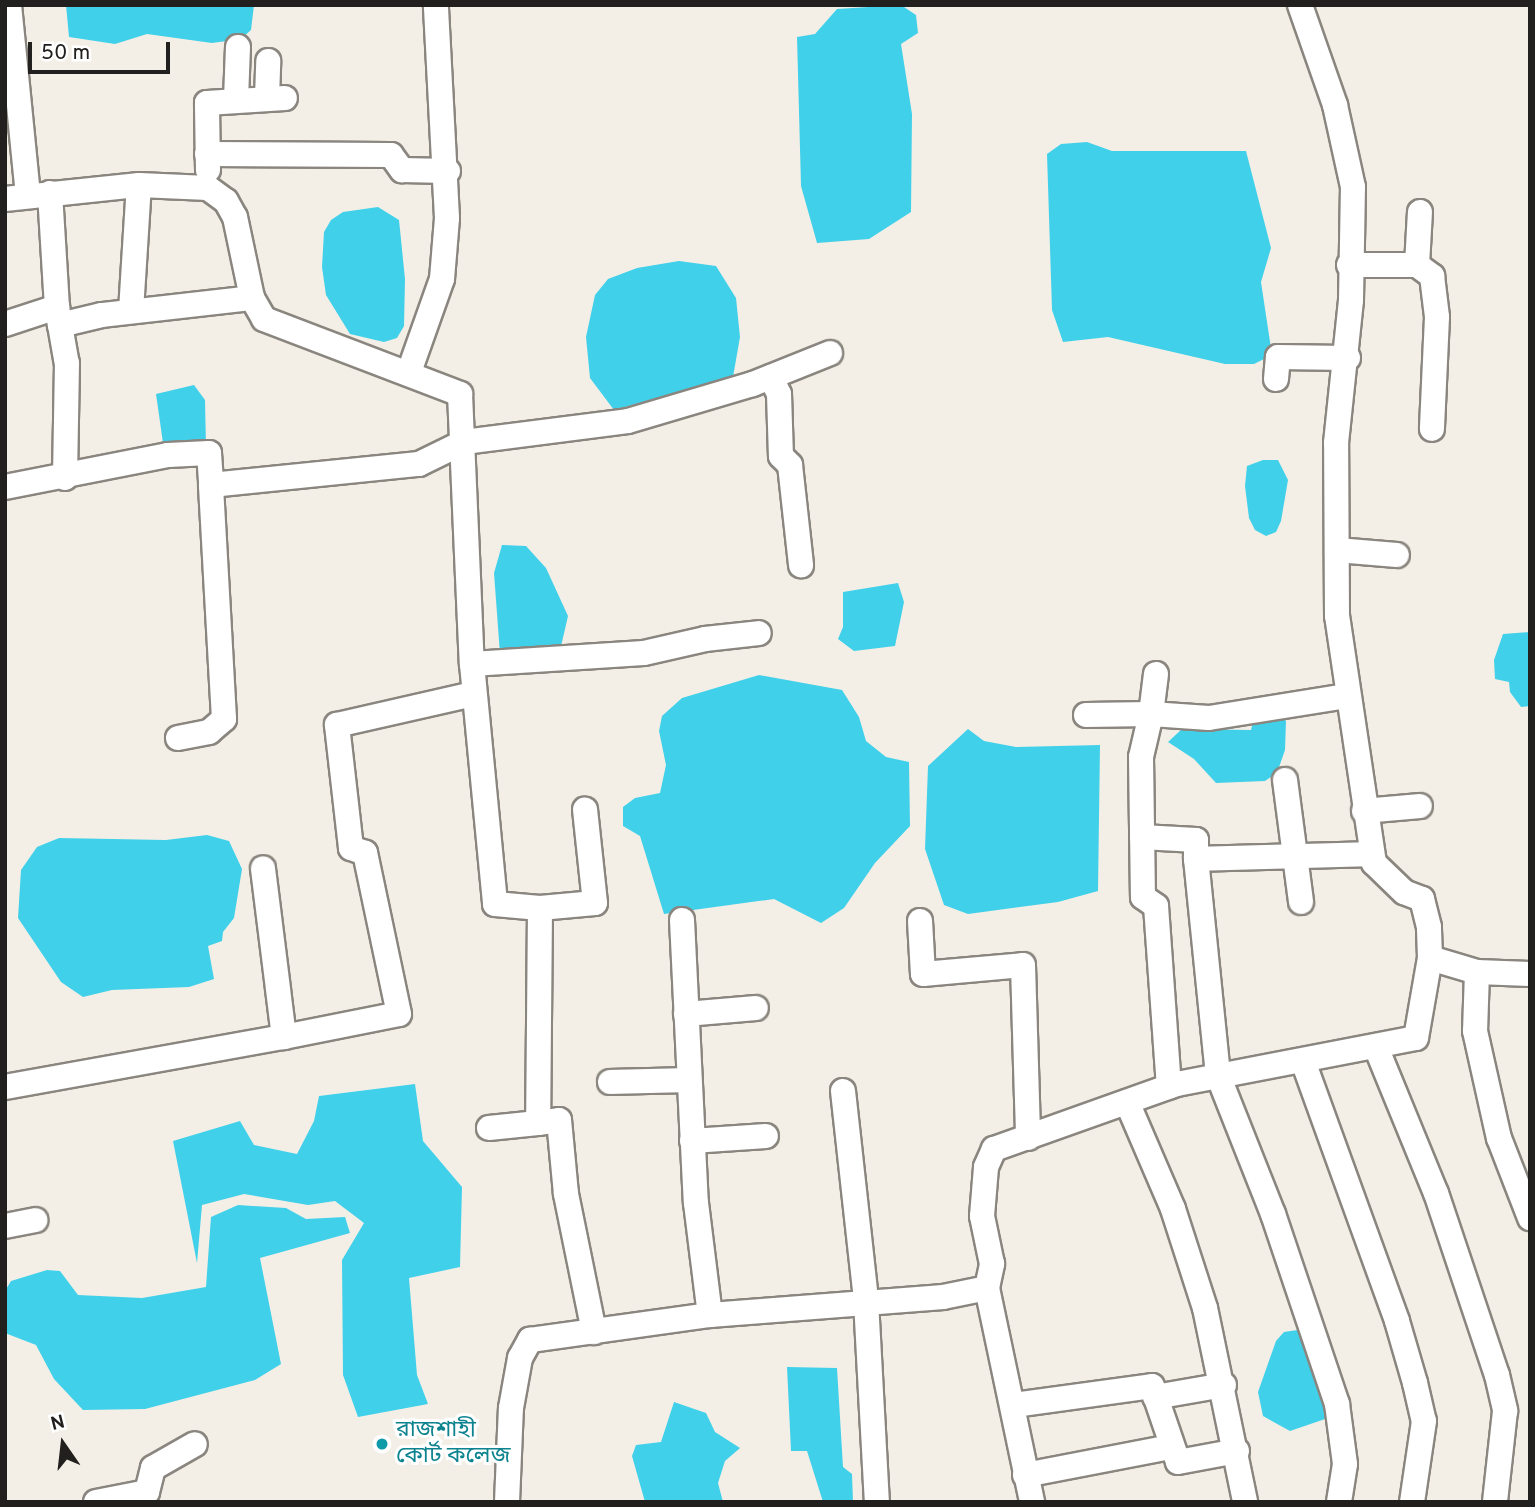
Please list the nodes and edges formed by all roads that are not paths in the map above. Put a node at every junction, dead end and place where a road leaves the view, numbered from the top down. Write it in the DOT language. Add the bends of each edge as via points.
graph roads {
  1 [pos="9,5"];
  2 [pos="436,5"];
  3 [pos="1300,5"];
  4 [pos="238,47"];
  5 [pos="268,61"];
  6 [pos="236,99"];
  7 [pos="207,154"];
  8 [pos="447,171"];
  9 [pos="139,185"];
  10 [pos="208,188"];
  11 [pos="28,196"];
  12 [pos="1420,212"];
  13 [pos="1349,265"];
  14 [pos="1417,265"];
  15 [pos="252,298"];
  16 [pos="131,312"];
  17 [pos="58,316"];
  18 [pos="5,324"];
  19 [pos="830,353"];
  20 [pos="1348,358"];
  21 [pos="409,372"];
  22 [pos="771,377"];
  23 [pos="1276,379"];
  24 [pos="1432,429"];
  25 [pos="464,442"];
  26 [pos="65,478"];
  27 [pos="211,485"];
  28 [pos="5,487"];
  29 [pos="1337,550"];
  30 [pos="1397,555"];
  31 [pos="801,565"];
  32 [pos="759,633"];
  33 [pos="472,664"];
  34 [pos="1156,674"];
  35 [pos="474,694"];
  36 [pos="1347,696"];
  37 [pos="1152,714"];
  38 [pos="1086,715"];
  39 [pos="177,738"];
  40 [pos="1285,780"];
  41 [pos="1420,806"];
  42 [pos="585,810"];
  43 [pos="1364,811"];
  44 [pos="1142,837"];
  45 [pos="1372,853"];
  46 [pos="1196,859"];
  47 [pos="1294,859"];
  48 [pos="264,868"];
  49 [pos="1301,902"];
  50 [pos="540,908"];
  51 [pos="682,920"];
  52 [pos="920,921"];
  53 [pos="1430,958"];
  54 [pos="1477,972"];
  55 [pos="1530,974"];
  56 [pos="756,1008"];
  57 [pos="686,1014"];
  58 [pos="284,1037"];
  59 [pos="1376,1047"];
  60 [pos="1303,1061"];
  61 [pos="1218,1075"];
  62 [pos="688,1080"];
  63 [pos="610,1082"];
  64 [pos="5,1087"];
  65 [pos="1169,1087"];
  66 [pos="843,1091"];
  67 [pos="1128,1102"];
  68 [pos="538,1123"];
  69 [pos="489,1128"];
  70 [pos="766,1136"];
  71 [pos="1028,1138"];
  72 [pos="692,1141"];
  73 [pos="1530,1218"];
  74 [pos="35,1220"];
  75 [pos="5,1226"];
  76 [pos="987,1288"];
  77 [pos="866,1301"];
  78 [pos="710,1315"];
  79 [pos="594,1332"];
  80 [pos="1224,1385"];
  81 [pos="1155,1397"];
  82 [pos="1014,1405"];
  83 [pos="195,1444"];
  84 [pos="1170,1447"];
  85 [pos="1237,1451"];
  86 [pos="1025,1475"];
  87 [pos="96,1502"];
  88 [pos="507,1502"];
  89 [pos="877,1502"];
  90 [pos="1032,1502"];
  91 [pos="1245,1502"];
  92 [pos="1339,1502"];
  93 [pos="1412,1502"];
  94 [pos="1495,1502"];
  1 -- 11 [label="street"];
  2 -- 8 [label="street"];
  3 -- 13 [label="street" via="1335,105 1353,187"];
  4 -- 6 [label="street"];
  5 -- 6 [label="street" via="276,98"];
  6 -- 7 [label="street" via="207,103"];
  7 -- 8 [label="street" via="391,155 402,170"];
  7 -- 10 [label="street"];
  8 -- 21 [label="street" via="442,279"];
  9 -- 10 [label="street"];
  9 -- 11 [label="street"];
  9 -- 16 [label="street"];
  10 -- 15 [label="street" via="226,201 235,217"];
  11 -- 17 [label="street"];
  12 -- 14 [label="street"];
  13 -- 14 [label="street"];
  13 -- 20 [label="street"];
  14 -- 24 [label="street" via="1432,276 1437,317"];
  15 -- 16 [label="street"];
  15 -- 21 [label="street" via="264,319"];
  16 -- 17 [label="street"];
  17 -- 18 [label="street"];
  17 -- 26 [label="street" via="67,363"];
  19 -- 22 [label="street"];
  20 -- 23 [label="street" via="1278,357"];
  20 -- 29 [label="street" via="1336,443"];
  21 -- 25 [label="street" via="460,394"];
  22 -- 25 [label="street" via="628,421"];
  22 -- 31 [label="street" via="779,394 782,456 790,465"];
  25 -- 27 [label="street" via="419,464"];
  25 -- 33 [label="street"];
  26 -- 27 [label="street" via="168,455 209,453"];
  26 -- 28 [label="street"];
  27 -- 39 [label="street" via="224,719 209,732"];
  29 -- 30 [label="street"];
  29 -- 36 [label="street" via="1337,616"];
  32 -- 33 [label="street" via="644,653"];
  33 -- 35 [label="street"];
  34 -- 37 [label="street"];
  35 -- 50 [label="street" via="495,904"];
  35 -- 58 [label="street" via="337,726 351,848 365,853 399,1014"];
  36 -- 37 [label="street" via="1209,718"];
  36 -- 43 [label="street"];
  37 -- 38 [label="street"];
  37 -- 44 [label="street" via="1141,757"];
  40 -- 47 [label="street"];
  41 -- 43 [label="street"];
  42 -- 50 [label="street" via="595,903"];
  43 -- 45 [label="street"];
  44 -- 46 [label="street" via="1196,840"];
  44 -- 65 [label="street" via="1143,897 1156,906"];
  45 -- 47 [label="street"];
  45 -- 53 [label="street" via="1374,863 1404,892 1422,899"];
  46 -- 47 [label="street"];
  46 -- 61 [label="street"];
  47 -- 49 [label="street"];
  48 -- 58 [label="street"];
  50 -- 68 [label="street"];
  51 -- 57 [label="street"];
  52 -- 71 [label="street" via="923,974 1023,965"];
  53 -- 54 [label="street"];
  53 -- 59 [label="street" via="1416,1038"];
  54 -- 55 [label="street"];
  54 -- 73 [label="street" via="1475,1031 1480,1055 1499,1138"];
  56 -- 57 [label="street"];
  57 -- 62 [label="street"];
  58 -- 64 [label="street"];
  59 -- 60 [label="street"];
  59 -- 94 [label="street" via="1436,1193 1497,1375 1505,1411"];
  60 -- 61 [label="street"];
  60 -- 93 [label="street" via="1397,1321 1418,1395 1424,1421"];
  61 -- 65 [label="street"];
  61 -- 92 [label="street" via="1273,1214 1337,1405 1345,1464"];
  62 -- 63 [label="street"];
  62 -- 72 [label="street"];
  65 -- 67 [label="street"];
  66 -- 77 [label="street"];
  67 -- 71 [label="street"];
  67 -- 80 [label="street" via="1173,1209"];
  68 -- 69 [label="street"];
  68 -- 79 [label="street" via="559,1120 566,1194"];
  70 -- 72 [label="street"];
  71 -- 76 [label="street" via="994,1149 986,1167 982,1216 992,1264"];
  72 -- 78 [label="street"];
  74 -- 75 [label="street"];
  76 -- 77 [label="street" via="943,1297"];
  76 -- 82 [label="street"];
  77 -- 78 [label="street"];
  77 -- 89 [label="street"];
  78 -- 79 [label="street"];
  79 -- 88 [label="street" via="530,1340 520,1358 511,1408"];
  80 -- 81 [label="street"];
  80 -- 85 [label="street"];
  81 -- 82 [label="street" via="1152,1386"];
  81 -- 84 [label="street"];
  82 -- 86 [label="street"];
  83 -- 87 [label="street" via="153,1468 147,1492"];
  84 -- 85 [label="street" via="1178,1462"];
  84 -- 86 [label="street"];
  85 -- 91 [label="street"];
  86 -- 90 [label="street"];
}
